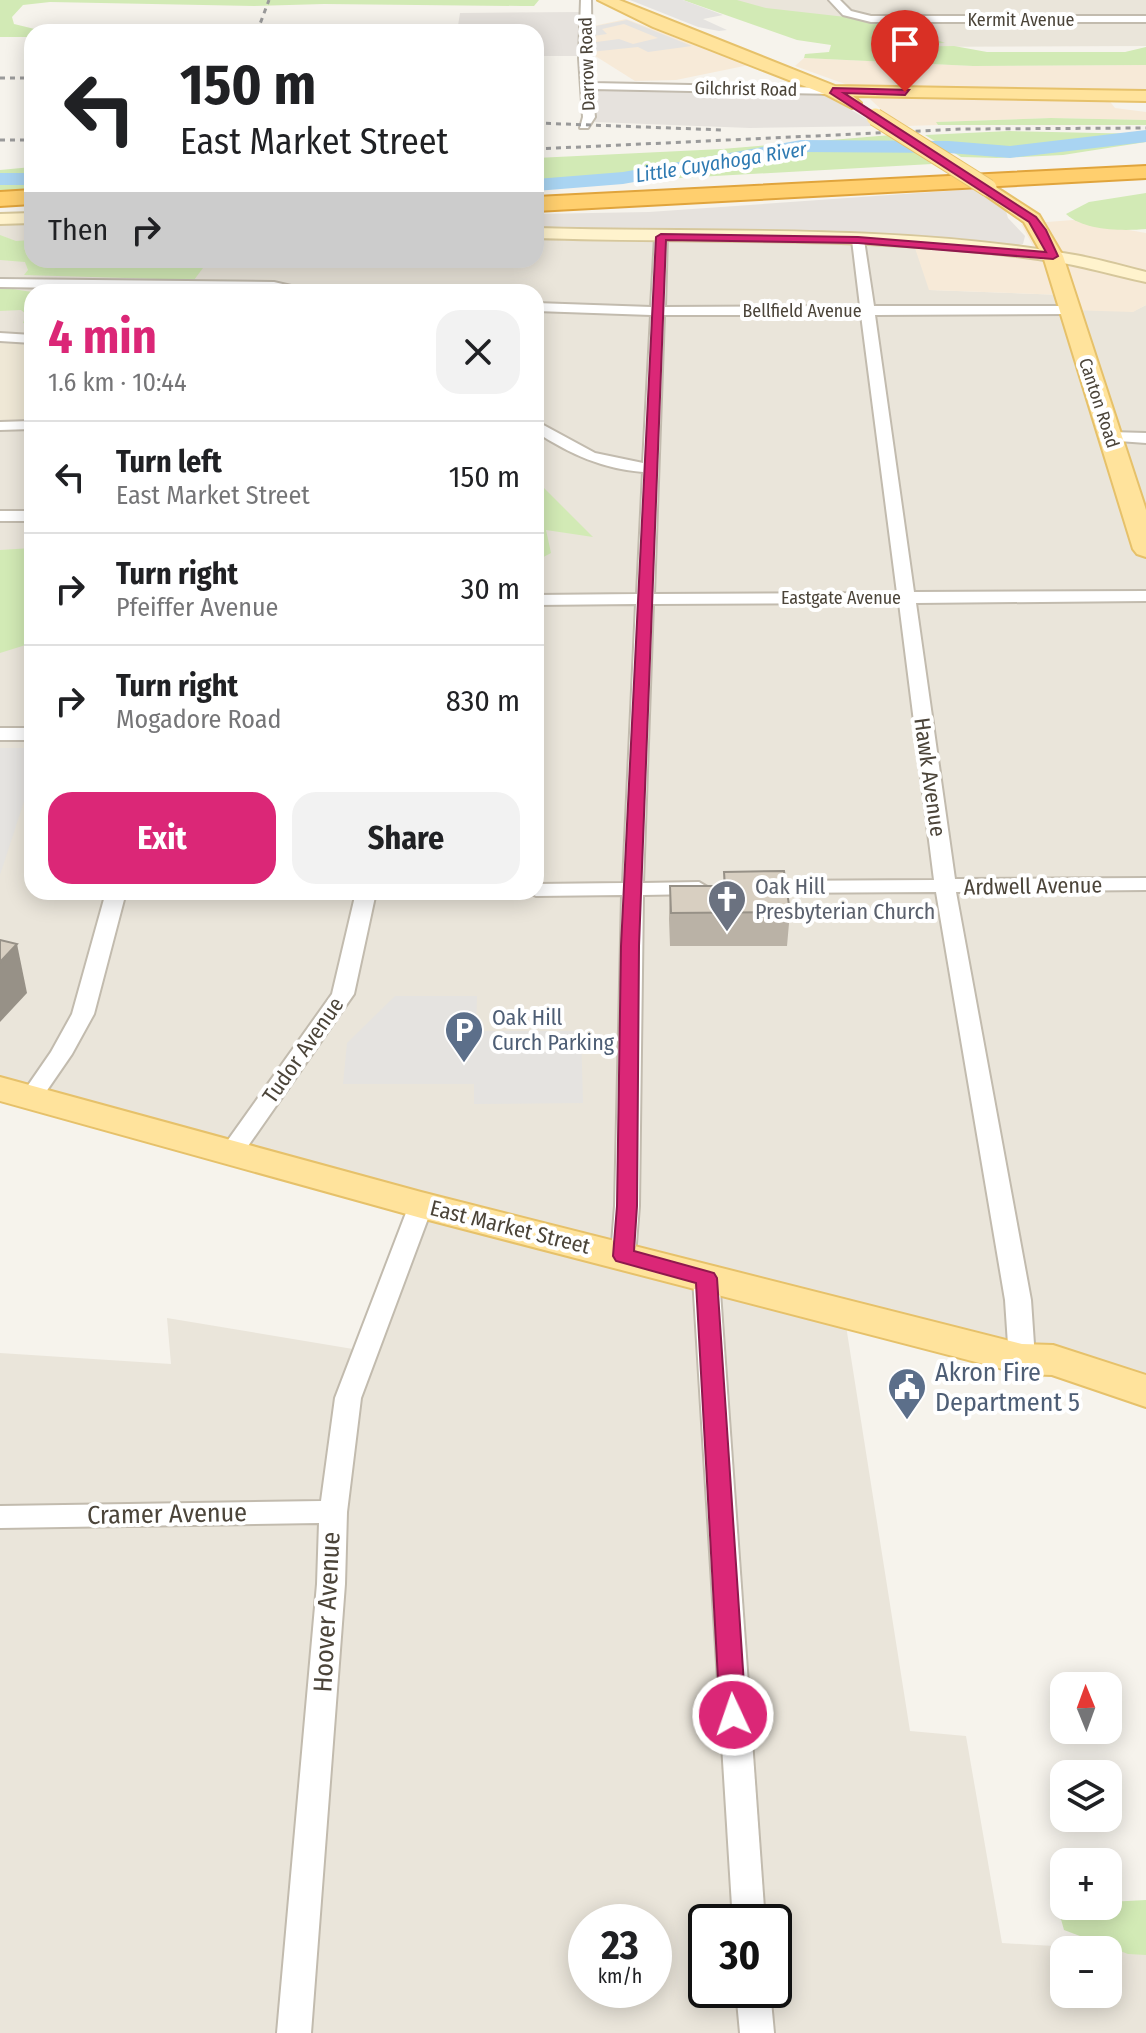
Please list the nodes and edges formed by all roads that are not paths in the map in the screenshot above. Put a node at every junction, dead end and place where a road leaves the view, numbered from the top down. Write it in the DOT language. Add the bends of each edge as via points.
graph roads {
  1 [pos="586,0"];
  2 [pos="606,0"];
  3 [pos="834,0"];
  4 [pos="1139,5"];
  5 [pos="1146,19"];
  6 [pos="587,86"];
  7 [pos="833,91"];
  8 [pos="1146,96"];
  9 [pos="584,126"];
  10 [pos="1146,154"];
  11 [pos="1146,163"];
  12 [pos="1146,172"];
  13 [pos="880,179"];
  14 [pos="544,194"];
  15 [pos="24,198"];
  16 [pos="0,199"];
  17 [pos="544,204"];
  18 [pos="24,208"];
  19 [pos="0,209"];
  20 [pos="24,218"];
  21 [pos="0,219"];
  22 [pos="544,233"];
  23 [pos="661,237"];
  24 [pos="858,240"];
  25 [pos="1053,256"];
  26 [pos="1146,277"];
  27 [pos="0,283"];
  28 [pos="91,284"];
  29 [pos="544,307"];
  30 [pos="1069,310"];
  31 [pos="659,311"];
  32 [pos="867,311"];
  33 [pos="0,337"];
  34 [pos="24,338"];
  35 [pos="24,425"];
  36 [pos="0,426"];
  37 [pos="544,430"];
  38 [pos="1110,437"];
  39 [pos="1146,438"];
  40 [pos="651,468"];
  41 [pos="0,516"];
  42 [pos="24,516"];
  43 [pos="1146,549"];
  44 [pos="1146,596"];
  45 [pos="908,597"];
  46 [pos="644,599"];
  47 [pos="544,600"];
  48 [pos="0,734"];
  49 [pos="24,734"];
  50 [pos="1146,884"];
  51 [pos="948,886"];
  52 [pos="633,889"];
  53 [pos="544,890"];
  54 [pos="114,900"];
  55 [pos="364,900"];
  56 [pos="16,1093"];
  57 [pos="231,1153"];
  58 [pos="421,1205"];
  59 [pos="623,1256"];
  60 [pos="706,1278"];
  61 [pos="1022,1359"];
  62 [pos="1146,1391"];
  63 [pos="1146,1413"];
  64 [pos="333,1512"];
  65 [pos="0,1517"];
  66 [pos="748,1904"];
  67 [pos="755,2008"];
  68 [pos="294,2033"];
  69 [pos="757,2033"];
  1 -- 6 [label="street, Darrow Road"];
  2 -- 7 [label="main road"];
  3 -- 5 [label="street, Kermit Avenue" via="852,15 895,20"];
  4 -- 5 [label="street"];
  6 -- 7 [label="street, Gilchrist Road"];
  6 -- 9 [label="street, Darrow Road" via="589,117"];
  7 -- 8 [label="main road, Gilchrist Road"];
  7 -- 25 [label="main road, Canton Road, bridge" via="1032,219"];
  10 -- 13 [label="highway"];
  11 -- 13 [label="highway"];
  12 -- 17 [label="highway"];
  13 -- 14 [label="highway"];
  15 -- 16 [label="highway"];
  18 -- 19 [label="highway"];
  20 -- 21 [label="street"];
  22 -- 23 [label="street"];
  23 -- 24 [label="street"];
  23 -- 31 [label="street"];
  24 -- 25 [label="street"];
  24 -- 32 [label="street, Hawk Avenue"];
  25 -- 26 [label="street"];
  25 -- 30 [label="main road, Canton Road"];
  27 -- 28 [label="street"];
  29 -- 31 [label="street, Bellfield Avenue"];
  30 -- 32 [label="street, Bellfield Avenue"];
  30 -- 38 [label="main road, Canton Road"];
  31 -- 32 [label="street, Bellfield Avenue"];
  31 -- 40 [label="street"];
  32 -- 45 [label="street, Hawk Avenue"];
  33 -- 34 [label="street"];
  35 -- 36 [label="street"];
  37 -- 40 [label="street" via="592,459"];
  38 -- 39 [label="street"];
  38 -- 43 [label="main road, Canton Road"];
  40 -- 46 [label="street"];
  41 -- 42 [label="street"];
  44 -- 45 [label="street, Eastgate Avenue"];
  45 -- 46 [label="street, Eastgate Avenue"];
  45 -- 51 [label="street, Hawk Avenue"];
  46 -- 47 [label="street, Eastgate Avenue"];
  46 -- 52 [label="street"];
  48 -- 49 [label="street"];
  50 -- 51 [label="street, Ardwell Avenue"];
  51 -- 52 [label="street, Ardwell Avenue"];
  51 -- 61 [label="street, Hawk Avenue" via="1018,1300"];
  52 -- 53 [label="street, Ardwell Avenue"];
  52 -- 59 [label="street"];
  54 -- 56 [label="street" via="83,1014 61,1054"];
  55 -- 57 [label="street, Tudor Avenue" via="343,994"];
  56 -- 57 [label="main road, East Market Street"];
  57 -- 58 [label="main road, East Market Street"];
  58 -- 59 [label="main road, East Market Street"];
  58 -- 64 [label="street, Hoover Avenue" via="348,1398"];
  59 -- 60 [label="main road, East Market Street"];
  60 -- 61 [label="main road, East Market Street"];
  60 -- 66 [label="street"];
  61 -- 62 [label="main road, East Market Street" via="1053,1360"];
  61 -- 63 [label="main road, East Market Street" via="1047,1375"];
  64 -- 65 [label="street, Cramer Avenue"];
  64 -- 68 [label="street, Hoover Avenue"];
  67 -- 69 [label="street"];
}
